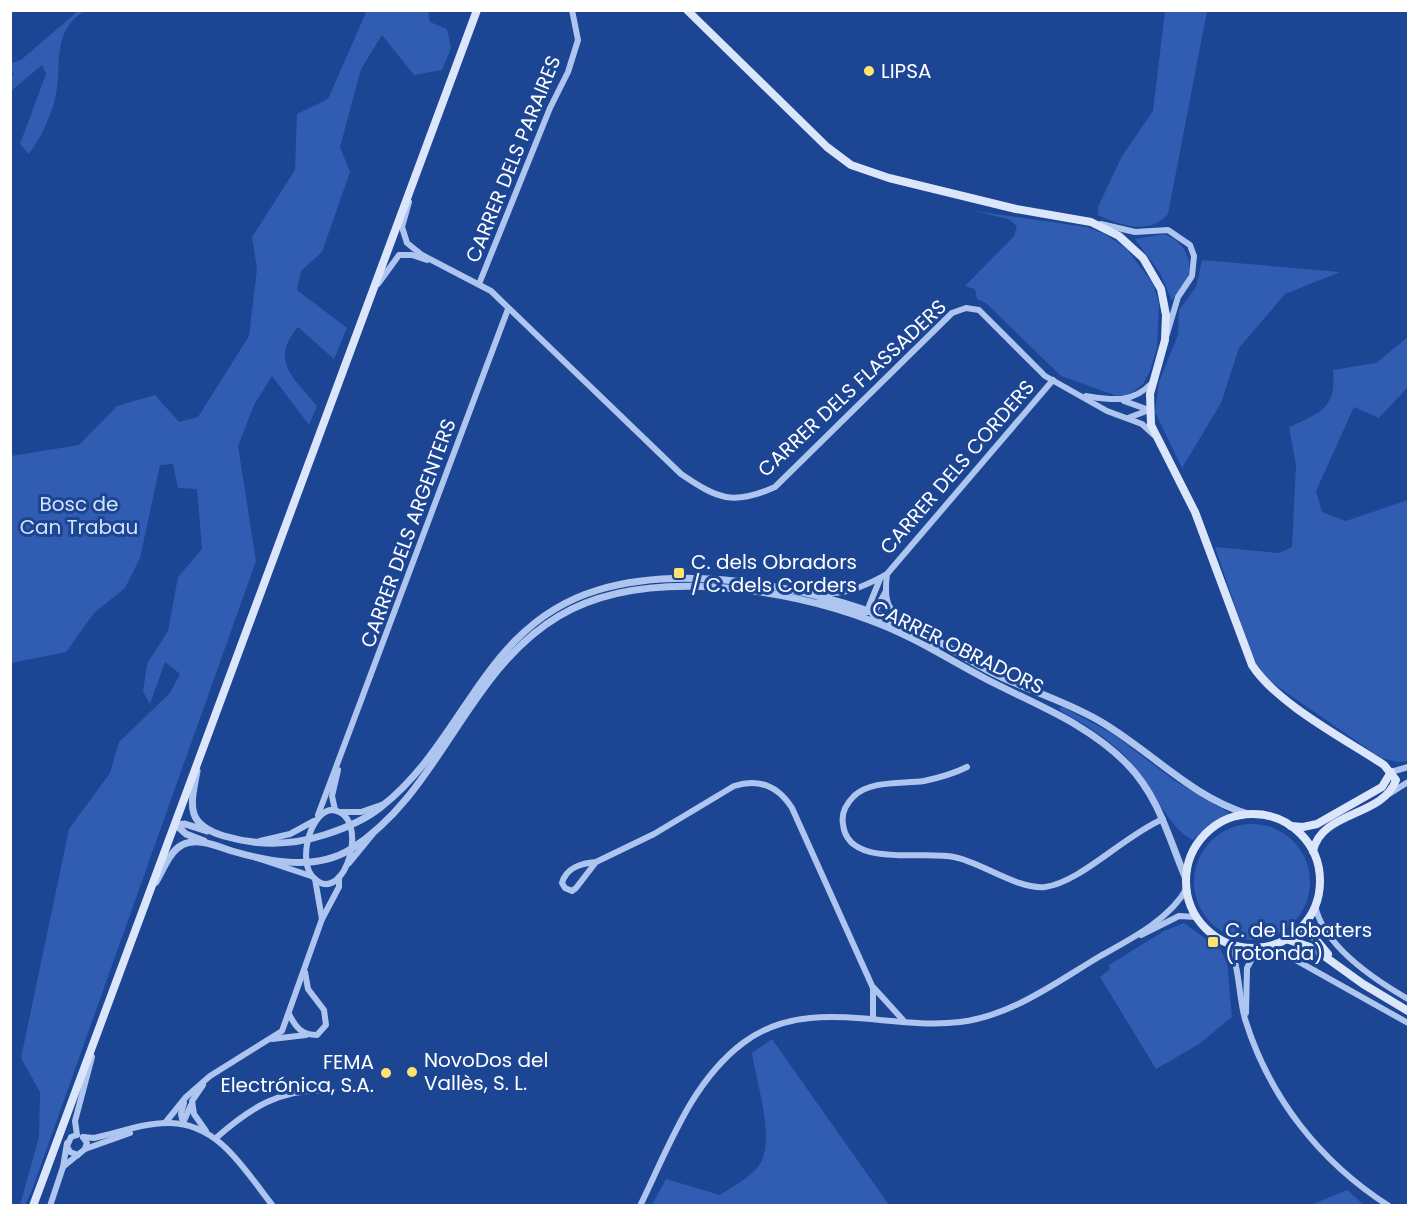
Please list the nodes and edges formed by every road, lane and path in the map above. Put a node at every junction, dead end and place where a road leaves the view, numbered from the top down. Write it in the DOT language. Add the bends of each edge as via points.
graph roads {
  1 [pos="477,10"];
  2 [pos="572,10"];
  3 [pos="687,10"];
  4 [pos="414,181"];
  5 [pos="1091,222"];
  6 [pos="448,267"];
  7 [pos="479,284"];
  8 [pos="371,298"];
  9 [pos="508,309"];
  10 [pos="1165,340"];
  11 [pos="1053,380"];
  12 [pos="1152,383"];
  13 [pos="1083,395"];
  14 [pos="1123,401"];
  15 [pos="1149,410"];
  16 [pos="1128,418"];
  17 [pos="1156,437"];
  18 [pos="887,574"];
  19 [pos="880,578"];
  20 [pos="655,586"];
  21 [pos="764,587"];
  22 [pos="886,591"];
  23 [pos="802,592"];
  24 [pos="583,596"];
  25 [pos="573,600"];
  26 [pos="814,603"];
  27 [pos="871,612"];
  28 [pos="547,624"];
  29 [pos="525,631"];
  30 [pos="924,634"];
  31 [pos="515,650"];
  32 [pos="936,650"];
  33 [pos="502,664"];
  34 [pos="488,671"];
  35 [pos="988,675"];
  36 [pos="480,693"];
  37 [pos="440,746"];
  38 [pos="199,763"];
  39 [pos="967,767"];
  40 [pos="1408,767"];
  41 [pos="338,769"];
  42 [pos="1391,772"];
  43 [pos="1408,782"];
  44 [pos="1389,794"];
  45 [pos="384,804"];
  46 [pos="338,811"];
  47 [pos="1248,814"];
  48 [pos="316,818"];
  49 [pos="1162,819"];
  50 [pos="176,825"];
  51 [pos="349,825"];
  52 [pos="1290,826"];
  53 [pos="376,830"];
  54 [pos="215,833"];
  55 [pos="309,839"];
  56 [pos="254,843"];
  57 [pos="211,844"];
  58 [pos="351,849"];
  59 [pos="1313,851"];
  60 [pos="254,857"];
  61 [pos="307,862"];
  62 [pos="596,862"];
  63 [pos="348,864"];
  64 [pos="339,877"];
  65 [pos="313,878"];
  66 [pos="1186,884"];
  67 [pos="152,889"];
  68 [pos="1315,905"];
  69 [pos="1196,917"];
  70 [pos="322,920"];
  71 [pos="1308,920"];
  72 [pos="1132,938"];
  73 [pos="1286,939"];
  74 [pos="1228,943"];
  75 [pos="1271,946"];
  76 [pos="1257,949"];
  77 [pos="1336,963"];
  78 [pos="305,964"];
  79 [pos="873,988"];
  80 [pos="1408,999"];
  81 [pos="1408,1011"];
  82 [pos="290,1014"];
  83 [pos="873,1019"];
  84 [pos="904,1021"];
  85 [pos="1246,1022"];
  86 [pos="1408,1023"];
  87 [pos="306,1035"];
  88 [pos="272,1040"];
  89 [pos="96,1044"];
  90 [pos="328,1090"];
  91 [pos="189,1099"];
  92 [pos="165,1123"];
  93 [pos="183,1123"];
  94 [pos="146,1127"];
  95 [pos="207,1131"];
  96 [pos="80,1136"];
  97 [pos="216,1138"];
  98 [pos="67,1143"];
  99 [pos="86,1149"];
  100 [pos="78,1155"];
  101 [pos="63,1167"];
  102 [pos="33,1206"];
  103 [pos="50,1206"];
  104 [pos="273,1206"];
  105 [pos="640,1206"];
  106 [pos="1389,1206"];
  1 -- 4 [label="main road"];
  2 -- 7 [label="street, CARRER DELS PARAIRES" via="578,40 568,72"];
  3 -- 5 [label="main road" via="826,147 851,165 977,200"];
  4 -- 6 [label="street, CARRER DELS FLASSADERS" via="402,227 404,237 422,255"];
  4 -- 8 [label="main road"];
  5 -- 10 [label="main road" via="1125,240 1150,267 1165,303"];
  5 -- 10 [label="street" via="1135,232 1168,230 1190,245 1194,256 1192,276 1174,308"];
  6 -- 7 [label="street, CARRER DELS FLASSADERS"];
  6 -- 8 [label="street, CARRER DELS FLASSADERS" via="412,255 399,255"];
  7 -- 9 [label="street, CARRER DELS FLASSADERS"];
  8 -- 38 [label="main road"];
  9 -- 11 [label="street, CARRER DELS FLASSADERS" via="681,474 708,492 730,499 751,497 775,487 952,313 966,308 979,310"];
  9 -- 41 [label="street, CARRER DELS ARGENTERS"];
  10 -- 12 [label="main road"];
  11 -- 13 [label="street, CARRER DELS FLASSADERS"];
  11 -- 18 [label="street, CARRER DELS CORDERS"];
  12 -- 14 [label="street"];
  12 -- 15 [label="main road"];
  13 -- 14 [label="street, CARRER DELS FLASSADERS"];
  13 -- 16 [label="street, CARRER DELS FLASSADERS" via="1107,411"];
  14 -- 15 [label="street, CARRER DELS FLASSADERS"];
  15 -- 16 [label="street"];
  15 -- 17 [label="main road"];
  16 -- 17 [label="street, CARRER DELS FLASSADERS"];
  17 -- 42 [label="main road" via="1195,512 1246,653 1258,674 1282,697"];
  18 -- 19 [label="street, CARRER DELS CORDERS"];
  18 -- 22 [label="street, CARRER DELS CORDERS"];
  19 -- 23 [label="street, CARRER DELS CORDERS" via="855,591 834,595"];
  19 -- 27 [label="street, CARRER DELS CORDERS" via="871,594"];
  20 -- 21 [label="street"];
  20 -- 24 [label="street"];
  20 -- 26 [label="street, CARRER OBRADORS" via="729,590"];
  20 -- 28 [label="street, CARRER OBRADORS" via="591,599"];
  21 -- 23 [label="street"];
  21 -- 24 [label="street" via="664,578 627,583"];
  22 -- 27 [label="street"];
  22 -- 30 [label="street, CARRER DELS CORDERS" via="887,603 896,617"];
  23 -- 27 [label="street"];
  24 -- 25 [label="street"];
  25 -- 28 [label="street"];
  25 -- 29 [label="street"];
  26 -- 27 [label="street" via="823,601 861,613"];
  26 -- 32 [label="street, CARRER OBRADORS" via="870,620"];
  27 -- 30 [label="street"];
  27 -- 32 [label="street" via="874,618 928,642"];
  28 -- 29 [label="street"];
  28 -- 31 [label="street, CARRER OBRADORS"];
  29 -- 31 [label="street"];
  29 -- 34 [label="street"];
  30 -- 35 [label="street"];
  31 -- 33 [label="street, CARRER OBRADORS"];
  32 -- 35 [label="street, CARRER OBRADORS"];
  33 -- 34 [label="street" via="499,662"];
  33 -- 36 [label="street, CARRER OBRADORS"];
  34 -- 36 [label="street"];
  34 -- 37 [label="street"];
  35 -- 47 [label="street" via="1089,715 1186,783"];
  35 -- 49 [label="street, CARRER OBRADORS" via="1106,743 1152,796"];
  36 -- 37 [label="street, CARRER OBRADORS"];
  37 -- 45 [label="street"];
  37 -- 53 [label="street" via="406,798"];
  38 -- 50 [label="main road"];
  38 -- 54 [label="street" via="192,812 196,820"];
  39 -- 49 [label="street" via="933,779 873,786 856,794 844,808 842,820 847,839 864,852 955,857 1044,887 1066,880"];
  40 -- 42 [label="street"];
  41 -- 46 [label="street, CARRER DELS ARGENTERS" via="332,796"];
  41 -- 48 [label="street, CARRER DELS ARGENTERS"];
  42 -- 44 [label="main road" via="1396,780"];
  42 -- 52 [label="main road" via="1382,787 1317,824"];
  43 -- 44 [label="street"];
  44 -- 59 [label="main road" via="1324,830 1315,840"];
  45 -- 46 [label="street" via="361,812"];
  45 -- 51 [label="street"];
  46 -- 48 [label="street"];
  46 -- 51 [label="street"];
  47 -- 52 [label="main road" via="1272,817"];
  47 -- 66 [label="main road" via="1208,831 1190,858"];
  48 -- 55 [label="street, CARRER DELS ARGENTERS"];
  48 -- 56 [label="street" via="290,834"];
  49 -- 66 [label="street, CARRER OBRADORS"];
  50 -- 54 [label="street"];
  50 -- 57 [label="street" via="186,834"];
  50 -- 67 [label="main road"];
  51 -- 55 [label="street"];
  51 -- 58 [label="street"];
  52 -- 59 [label="main road"];
  53 -- 58 [label="street"];
  53 -- 63 [label="street"];
  54 -- 56 [label="street"];
  55 -- 56 [label="street"];
  55 -- 61 [label="street, CARRER DELS ARGENTERS"];
  57 -- 60 [label="street"];
  57 -- 67 [label="street" via="181,845"];
  58 -- 61 [label="street" via="330,859"];
  58 -- 63 [label="street"];
  59 -- 68 [label="main road" via="1320,874"];
  60 -- 61 [label="street"];
  60 -- 65 [label="street"];
  61 -- 65 [label="street"];
  62 -- 62 [label="street" via="569,870 562,882 565,888 576,888"];
  62 -- 79 [label="street" via="654,834 734,786 770,786 792,808"];
  63 -- 64 [label="street"];
  64 -- 65 [label="street" via="330,882"];
  64 -- 70 [label="street" via="339,887"];
  65 -- 70 [label="street"];
  66 -- 69 [label="main road"];
  66 -- 72 [label="street" via="1176,904"];
  67 -- 89 [label="main road"];
  68 -- 71 [label="main road"];
  68 -- 80 [label="street" via="1326,928 1348,956 1369,975"];
  69 -- 72 [label="street" via="1179,916"];
  69 -- 74 [label="main road"];
  70 -- 78 [label="street"];
  71 -- 73 [label="main road"];
  71 -- 77 [label="main road" via="1313,936"];
  72 -- 84 [label="street" via="1004,1011 962,1022"];
  73 -- 75 [label="main road"];
  73 -- 77 [label="main road" via="1305,944"];
  74 -- 76 [label="main road"];
  74 -- 85 [label="street" via="1236,963 1238,995"];
  75 -- 76 [label="main road"];
  75 -- 86 [label="street"];
  76 -- 85 [label="street" via="1247,968"];
  77 -- 81 [label="main road"];
  78 -- 82 [label="street"];
  78 -- 87 [label="street" via="308,989 324,1010 326,1025 317,1035"];
  79 -- 83 [label="street"];
  79 -- 84 [label="street"];
  82 -- 87 [label="street"];
  82 -- 88 [label="street" via="282,1031"];
  83 -- 84 [label="street"];
  83 -- 105 [label="street" via="813,1017 787,1022 743,1044 699,1089"];
  85 -- 106 [label="street" via="1265,1072 1298,1123 1330,1160"];
  87 -- 88 [label="street"];
  88 -- 91 [label="street" via="210,1076"];
  89 -- 96 [label="street" via="75,1121"];
  89 -- 102 [label="main road"];
  90 -- 97 [label="street" via="308,1089 276,1097 245,1113"];
  91 -- 92 [label="street"];
  91 -- 93 [label="street" via="181,1114"];
  91 -- 95 [label="street"];
  92 -- 93 [label="street"];
  92 -- 94 [label="street"];
  93 -- 95 [label="street"];
  94 -- 96 [label="street" via="94,1138"];
  94 -- 99 [label="street"];
  95 -- 97 [label="street"];
  96 -- 98 [label="street" via="71,1137"];
  96 -- 99 [label="street" via="87,1143"];
  97 -- 104 [label="street"];
  98 -- 100 [label="street" via="70,1152"];
  98 -- 101 [label="street"];
  99 -- 100 [label="street"];
  100 -- 101 [label="street"];
  101 -- 103 [label="street"];
}
